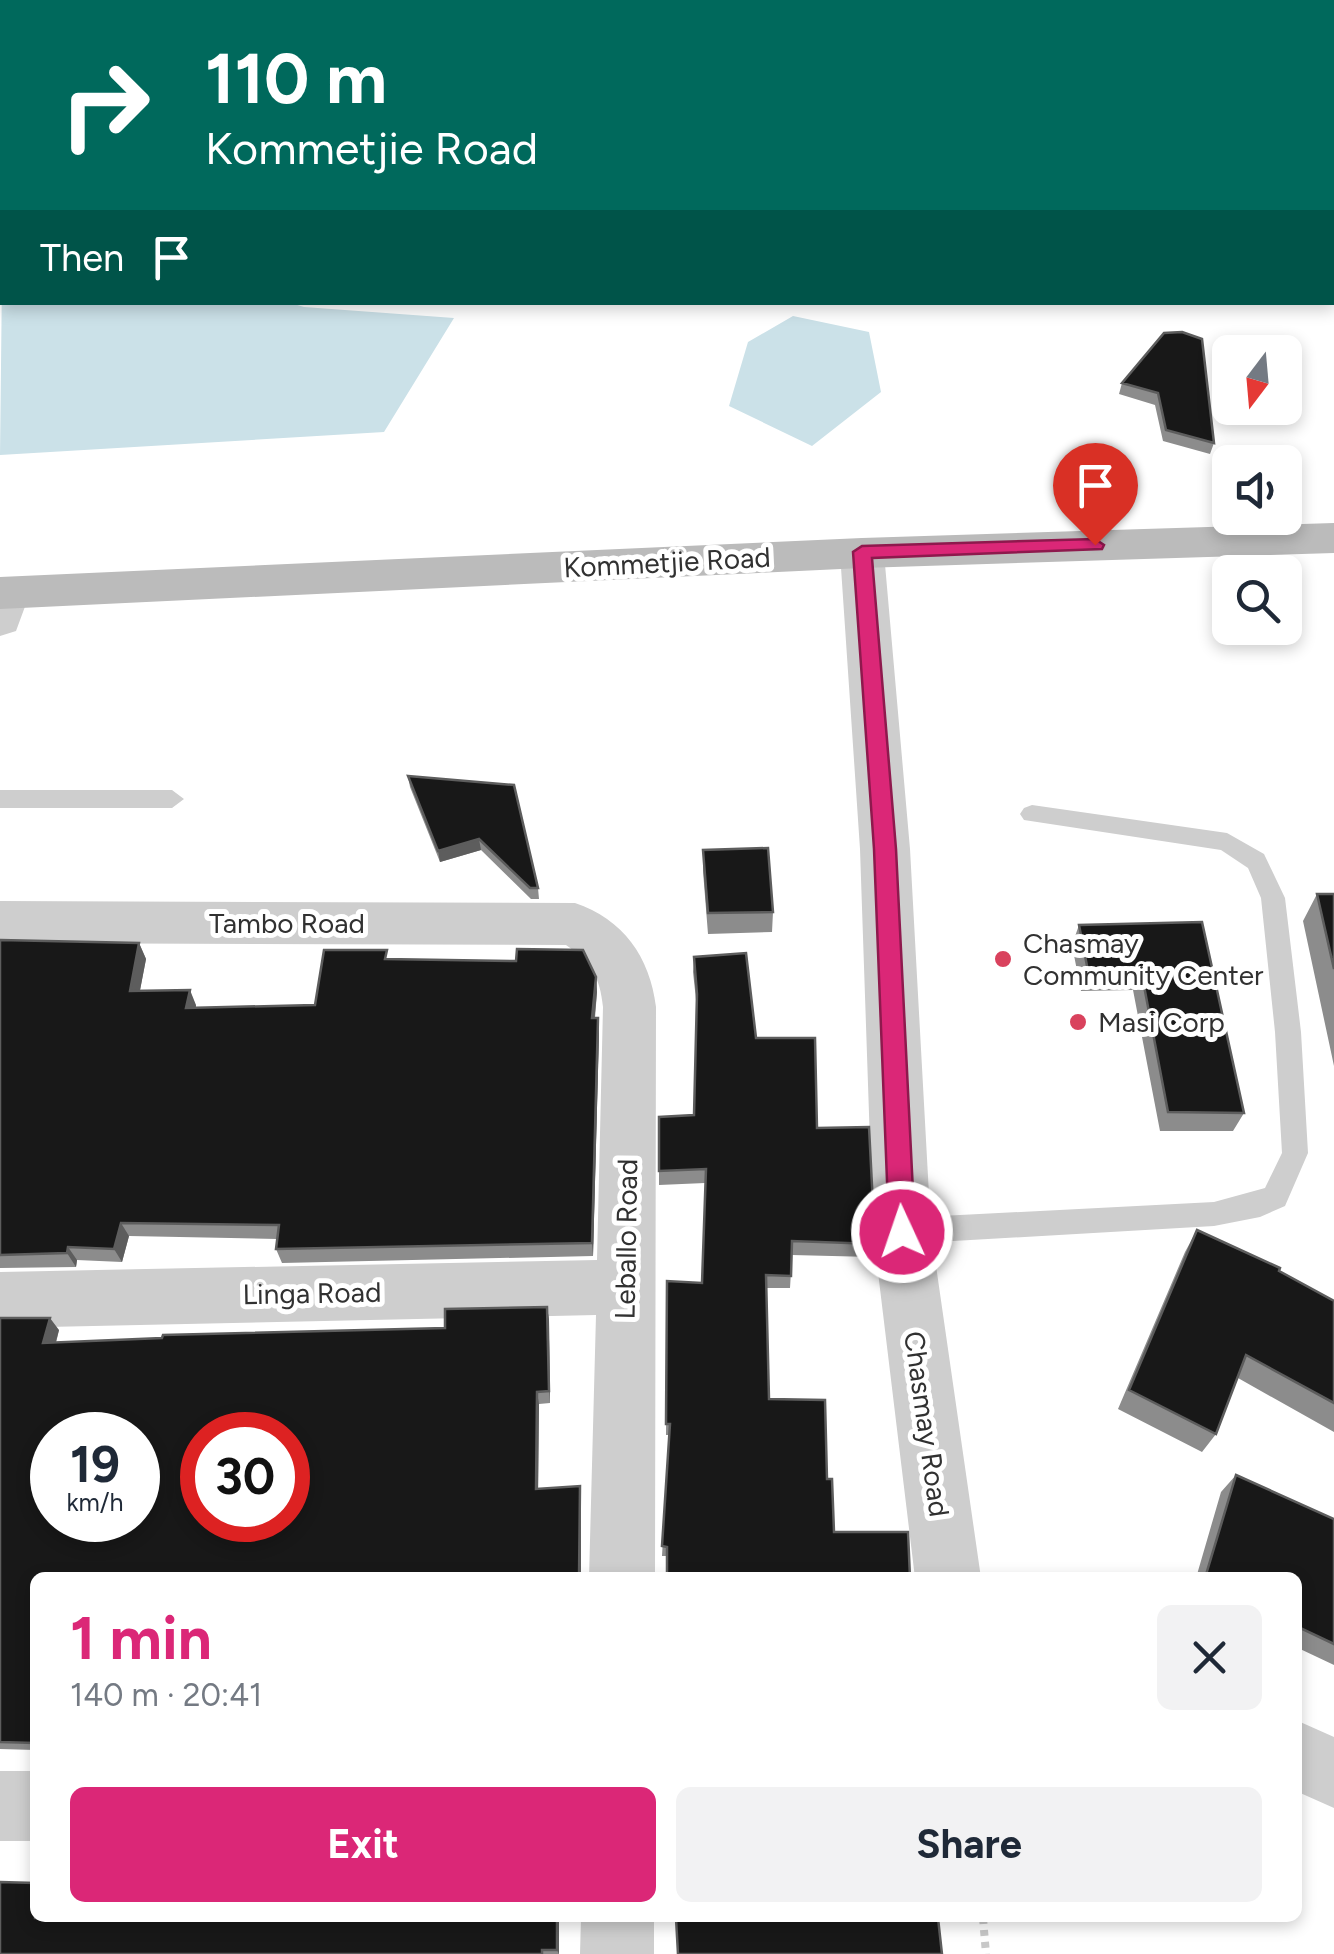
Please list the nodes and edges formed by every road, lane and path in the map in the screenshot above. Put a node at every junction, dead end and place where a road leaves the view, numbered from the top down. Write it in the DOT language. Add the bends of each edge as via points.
graph roads {
  1 [pos="1334,538"];
  2 [pos="862,552"];
  3 [pos="3,602"];
  4 [pos="0,799"];
  5 [pos="172,799"];
  6 [pos="1032,814"];
  7 [pos="0,922"];
  8 [pos="574,924"];
  9 [pos="902,1232"];
  10 [pos="625,1287"];
  11 [pos="0,1300"];
  12 [pos="622,1572"];
  13 [pos="947,1572"];
  14 [pos="1302,1758"];
  15 [pos="1334,1773"];
  16 [pos="0,1806"];
  17 [pos="30,1806"];
  18 [pos="618,1922"];
  19 [pos="983,1922"];
  20 [pos="617,1954"];
  21 [pos="986,1954"];
  1 -- 2 [label="main road, Kommetjie Road"];
  2 -- 3 [label="main road, Kommetjie Road"];
  2 -- 9 [label="street, Chasmay Road" via="885,849"];
  4 -- 5 [label="lane"];
  6 -- 9 [label="lane" via="1227,842 1256,861 1274,898 1295,1153 1275,1197 1260,1205 1214,1214"];
  7 -- 8 [label="street, Tambo Road"];
  8 -- 10 [label="street, Leballo Road" via="613,950 628,996"];
  9 -- 13 [label="street, Chasmay Road"];
  10 -- 11 [label="street, Linga Road"];
  10 -- 12 [label="street, Leballo Road"];
  14 -- 15 [label="street"];
  16 -- 17 [label="street"];
  18 -- 20 [label="street"];
  19 -- 21 [label="path"];
}
